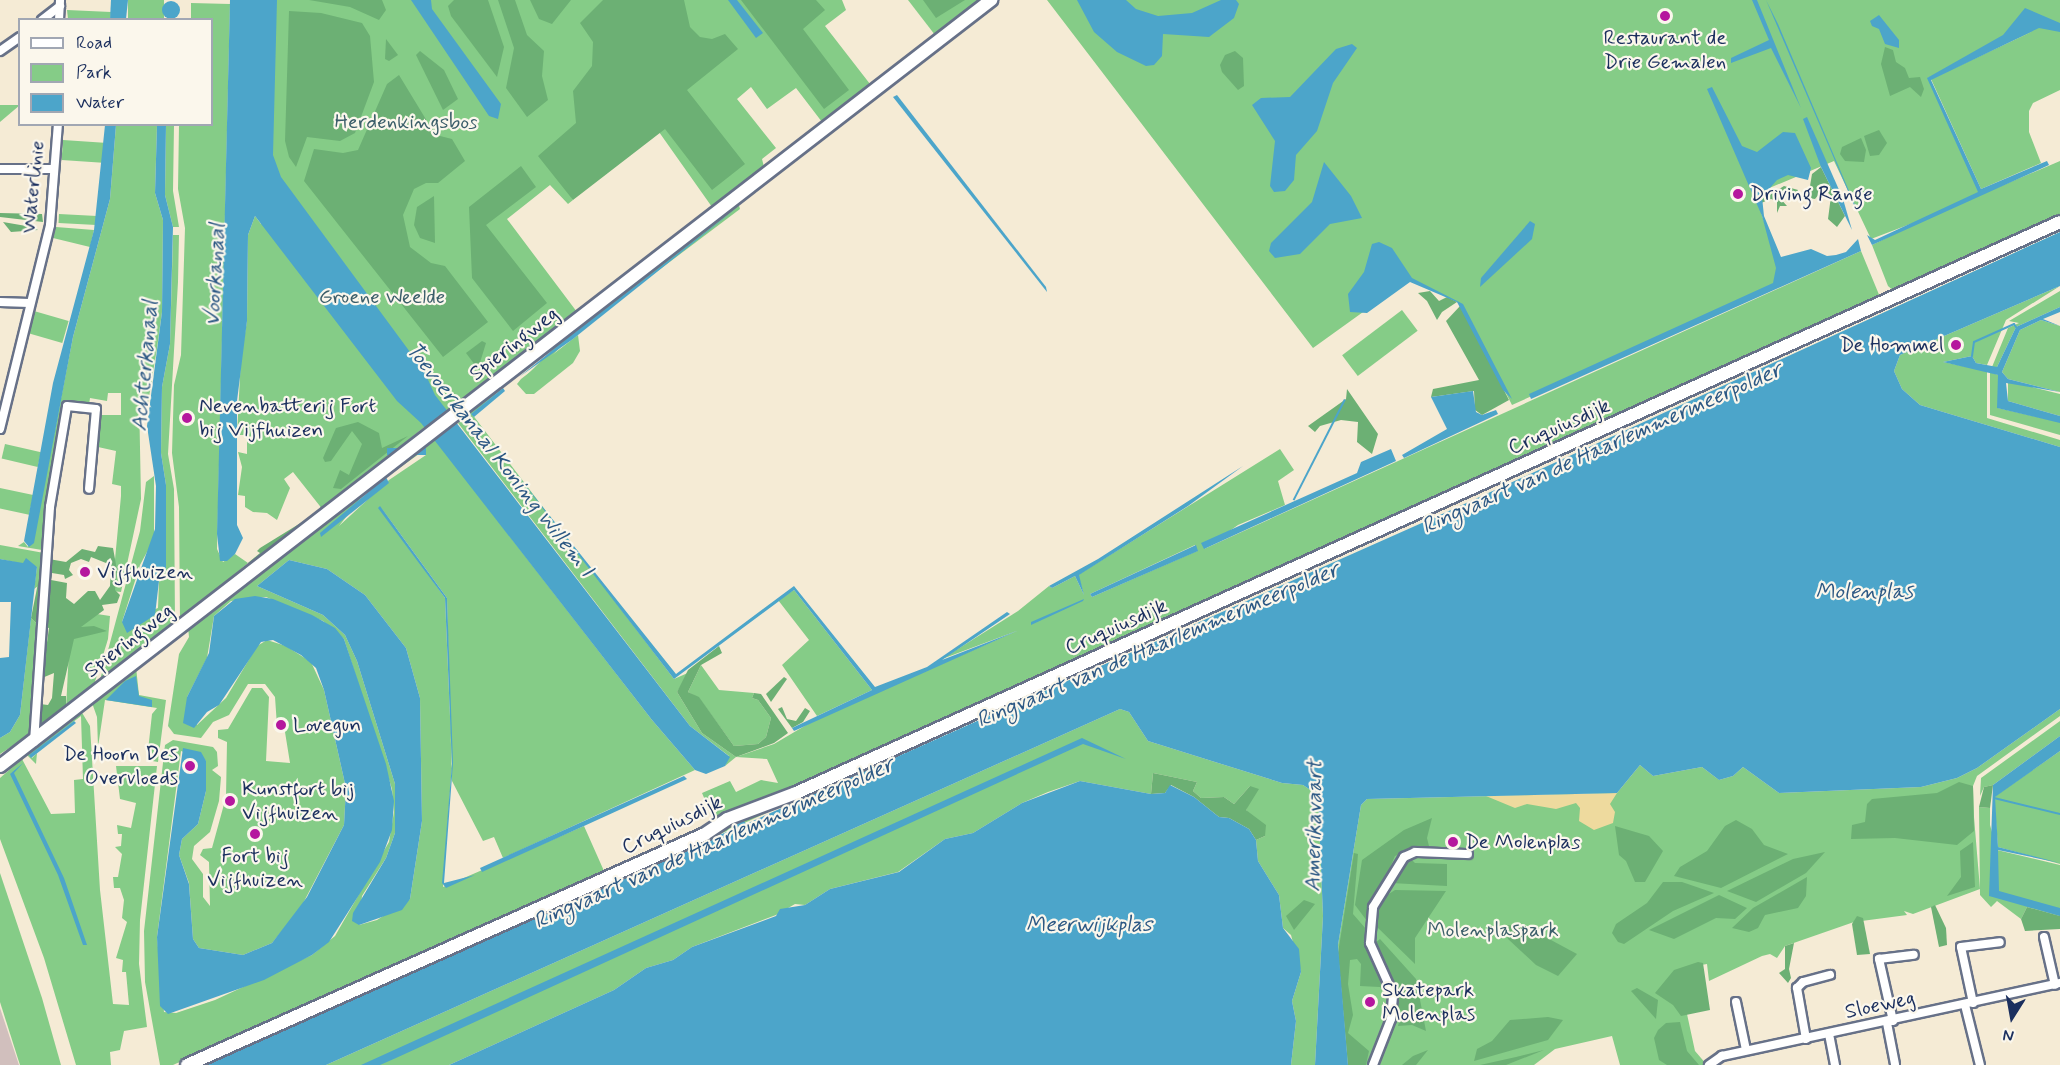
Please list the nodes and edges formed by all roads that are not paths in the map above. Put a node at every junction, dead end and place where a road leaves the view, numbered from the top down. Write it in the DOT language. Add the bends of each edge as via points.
graph roads {
  1 [pos="991,0"];
  2 [pos="60,3"];
  3 [pos="44,18"];
  4 [pos="59,18"];
  5 [pos="18,38"];
  6 [pos="0,51"];
  7 [pos="58,126"];
  8 [pos="53,169"];
  9 [pos="0,170"];
  10 [pos="2060,222"];
  11 [pos="0,302"];
  12 [pos="29,303"];
  13 [pos="0,429"];
  14 [pos="89,489"];
  15 [pos="34,742"];
  16 [pos="0,766"];
  17 [pos="1468,854"];
  18 [pos="2044,937"];
  19 [pos="2000,942"];
  20 [pos="1914,954"];
  21 [pos="1830,975"];
  22 [pos="2057,984"];
  23 [pos="1736,1002"];
  24 [pos="1969,1004"];
  25 [pos="1890,1022"];
  26 [pos="1829,1034"];
  27 [pos="1806,1039"];
  28 [pos="1746,1050"];
  29 [pos="1895,1064"];
  30 [pos="188,1065"];
  31 [pos="1372,1065"];
  32 [pos="1709,1065"];
  33 [pos="1835,1065"];
  34 [pos="1980,1065"];
  1 -- 15 [label="street, Spieringweg"];
  2 -- 3 [label="street"];
  2 -- 4 [label="street"];
  5 -- 6 [label="street"];
  7 -- 8 [label="street, Waterlinie"];
  8 -- 9 [label="street"];
  8 -- 12 [label="street, Waterlinie" via="50,225"];
  10 -- 30 [label="street, Cruquiusdijk"];
  11 -- 12 [label="street"];
  12 -- 13 [label="street, Waterlinie"];
  14 -- 15 [label="street" via="96,409 67,406 50,507"];
  15 -- 16 [label="street, Spieringweg"];
  17 -- 31 [label="street" via="1414,852 1404,857 1373,907 1370,943 1393,994 1391,1019"];
  18 -- 22 [label="street"];
  19 -- 24 [label="street" via="1961,947"];
  20 -- 25 [label="street" via="1879,960"];
  21 -- 27 [label="street" via="1803,982 1797,988"];
  22 -- 24 [label="street, Sloeweg"];
  23 -- 28 [label="street"];
  24 -- 25 [label="street, Sloeweg"];
  24 -- 34 [label="street"];
  25 -- 26 [label="street, Sloeweg"];
  25 -- 29 [label="street"];
  26 -- 27 [label="street, Sloeweg"];
  26 -- 33 [label="street"];
  27 -- 28 [label="street, Sloeweg"];
  28 -- 32 [label="street, Sloeweg" via="1722,1056"];
}
